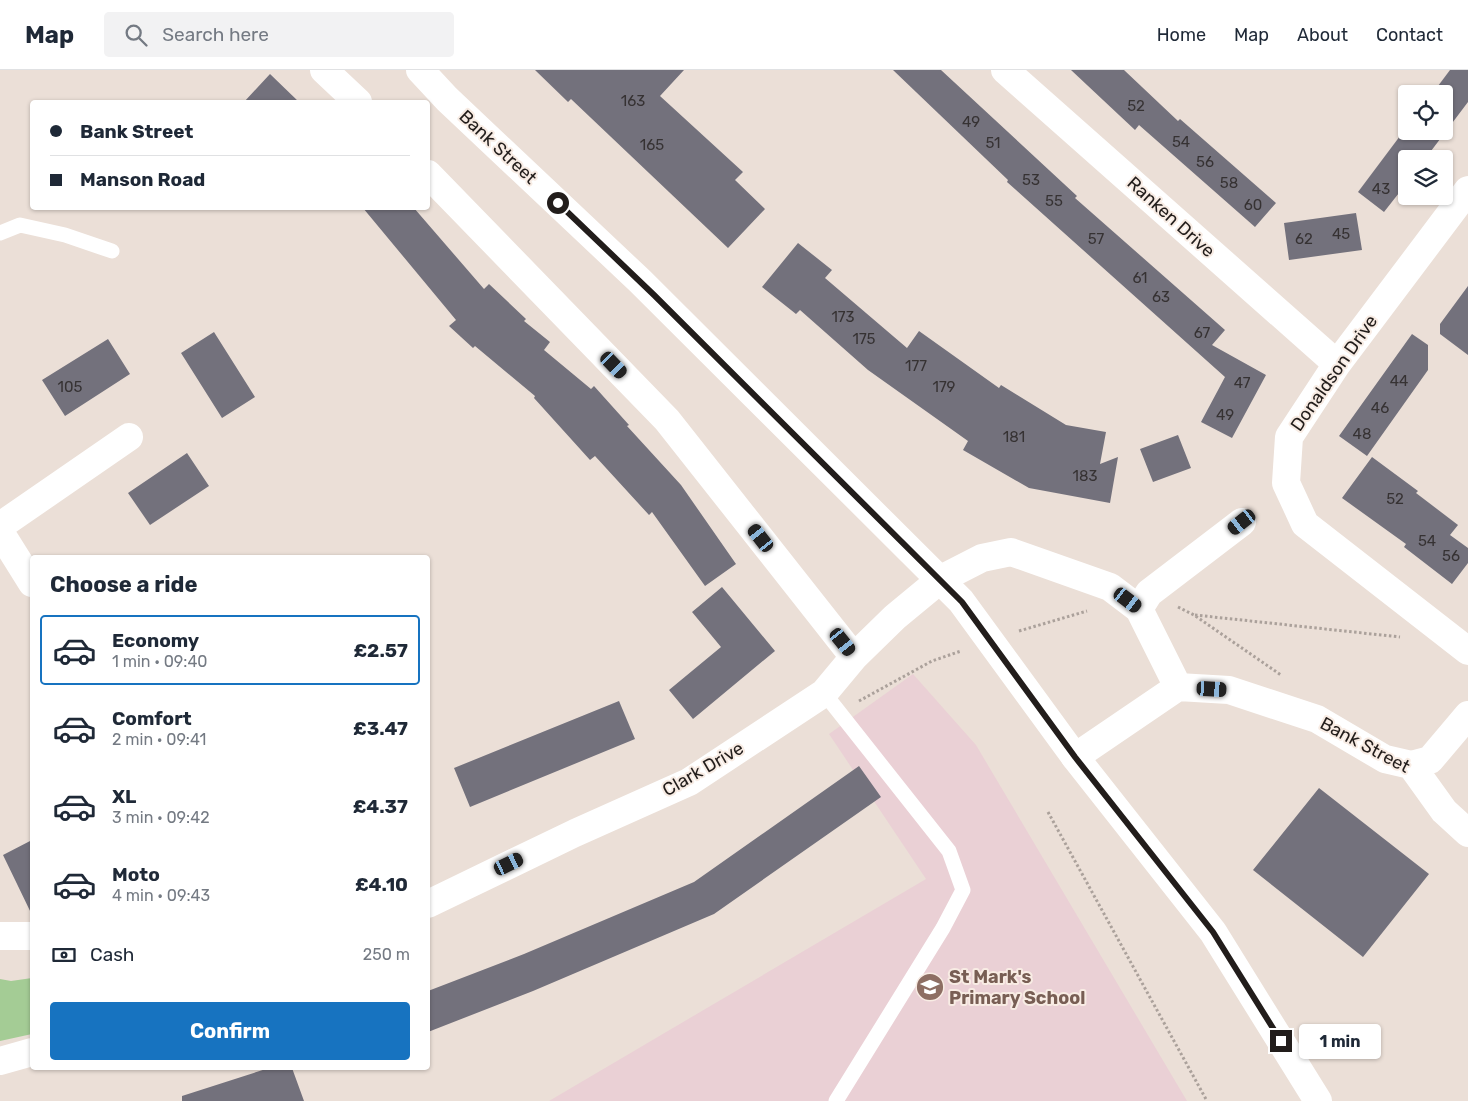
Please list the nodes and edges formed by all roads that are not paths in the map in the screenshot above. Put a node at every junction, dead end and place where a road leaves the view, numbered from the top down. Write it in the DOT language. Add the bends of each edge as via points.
graph roads {
  1 [pos="324,70"];
  2 [pos="420,70"];
  3 [pos="1005,70"];
  4 [pos="356,100"];
  5 [pos="430,176"];
  6 [pos="1468,190"];
  7 [pos="0,233"];
  8 [pos="112,251"];
  9 [pos="1337,364"];
  10 [pos="129,437"];
  11 [pos="1242,522"];
  12 [pos="0,526"];
  13 [pos="0,532"];
  14 [pos="941,579"];
  15 [pos="30,581"];
  16 [pos="1144,601"];
  17 [pos="1468,651"];
  18 [pos="854,657"];
  19 [pos="1178,687"];
  20 [pos="824,694"];
  21 [pos="1468,716"];
  22 [pos="1075,757"];
  23 [pos="1412,765"];
  24 [pos="1468,833"];
  25 [pos="430,903"];
  26 [pos="0,936"];
  27 [pos="30,936"];
  28 [pos="30,1053"];
  29 [pos="0,1061"];
  30 [pos="836,1101"];
  31 [pos="1318,1101"];
  1 -- 4 [label="street"];
  2 -- 14 [label="street, Bank Street" via="640,281"];
  3 -- 9 [label="street, Ranken Drive"];
  5 -- 18 [label="street" via="667,420"];
  6 -- 9 [label="street, Donaldson Drive"];
  7 -- 8 [label="lane" via="20,224"];
  9 -- 17 [label="street, Donaldson Drive" via="1289,437 1286,483 1305,524"];
  10 -- 12 [label="street"];
  11 -- 16 [label="street"];
  13 -- 15 [label="street"];
  14 -- 16 [label="street" via="982,558 1011,552"];
  14 -- 18 [label="street, Clark Drive" via="894,617"];
  14 -- 22 [label="street, Bank Street" via="973,617"];
  16 -- 19 [label="street"];
  18 -- 20 [label="street, Clark Drive"];
  19 -- 22 [label="street"];
  19 -- 23 [label="street, Bank Street" via="1229,690 1317,719 1385,759"];
  20 -- 25 [label="street, Clark Drive" via="689,782"];
  20 -- 30 [label="lane" via="949,851 963,890"];
  21 -- 23 [label="street" via="1430,760"];
  22 -- 31 [label="street, Bank Street" via="1213,932"];
  23 -- 24 [label="street, Bank Street" via="1444,811"];
  26 -- 27 [label="street"];
  28 -- 29 [label="street"];
}
